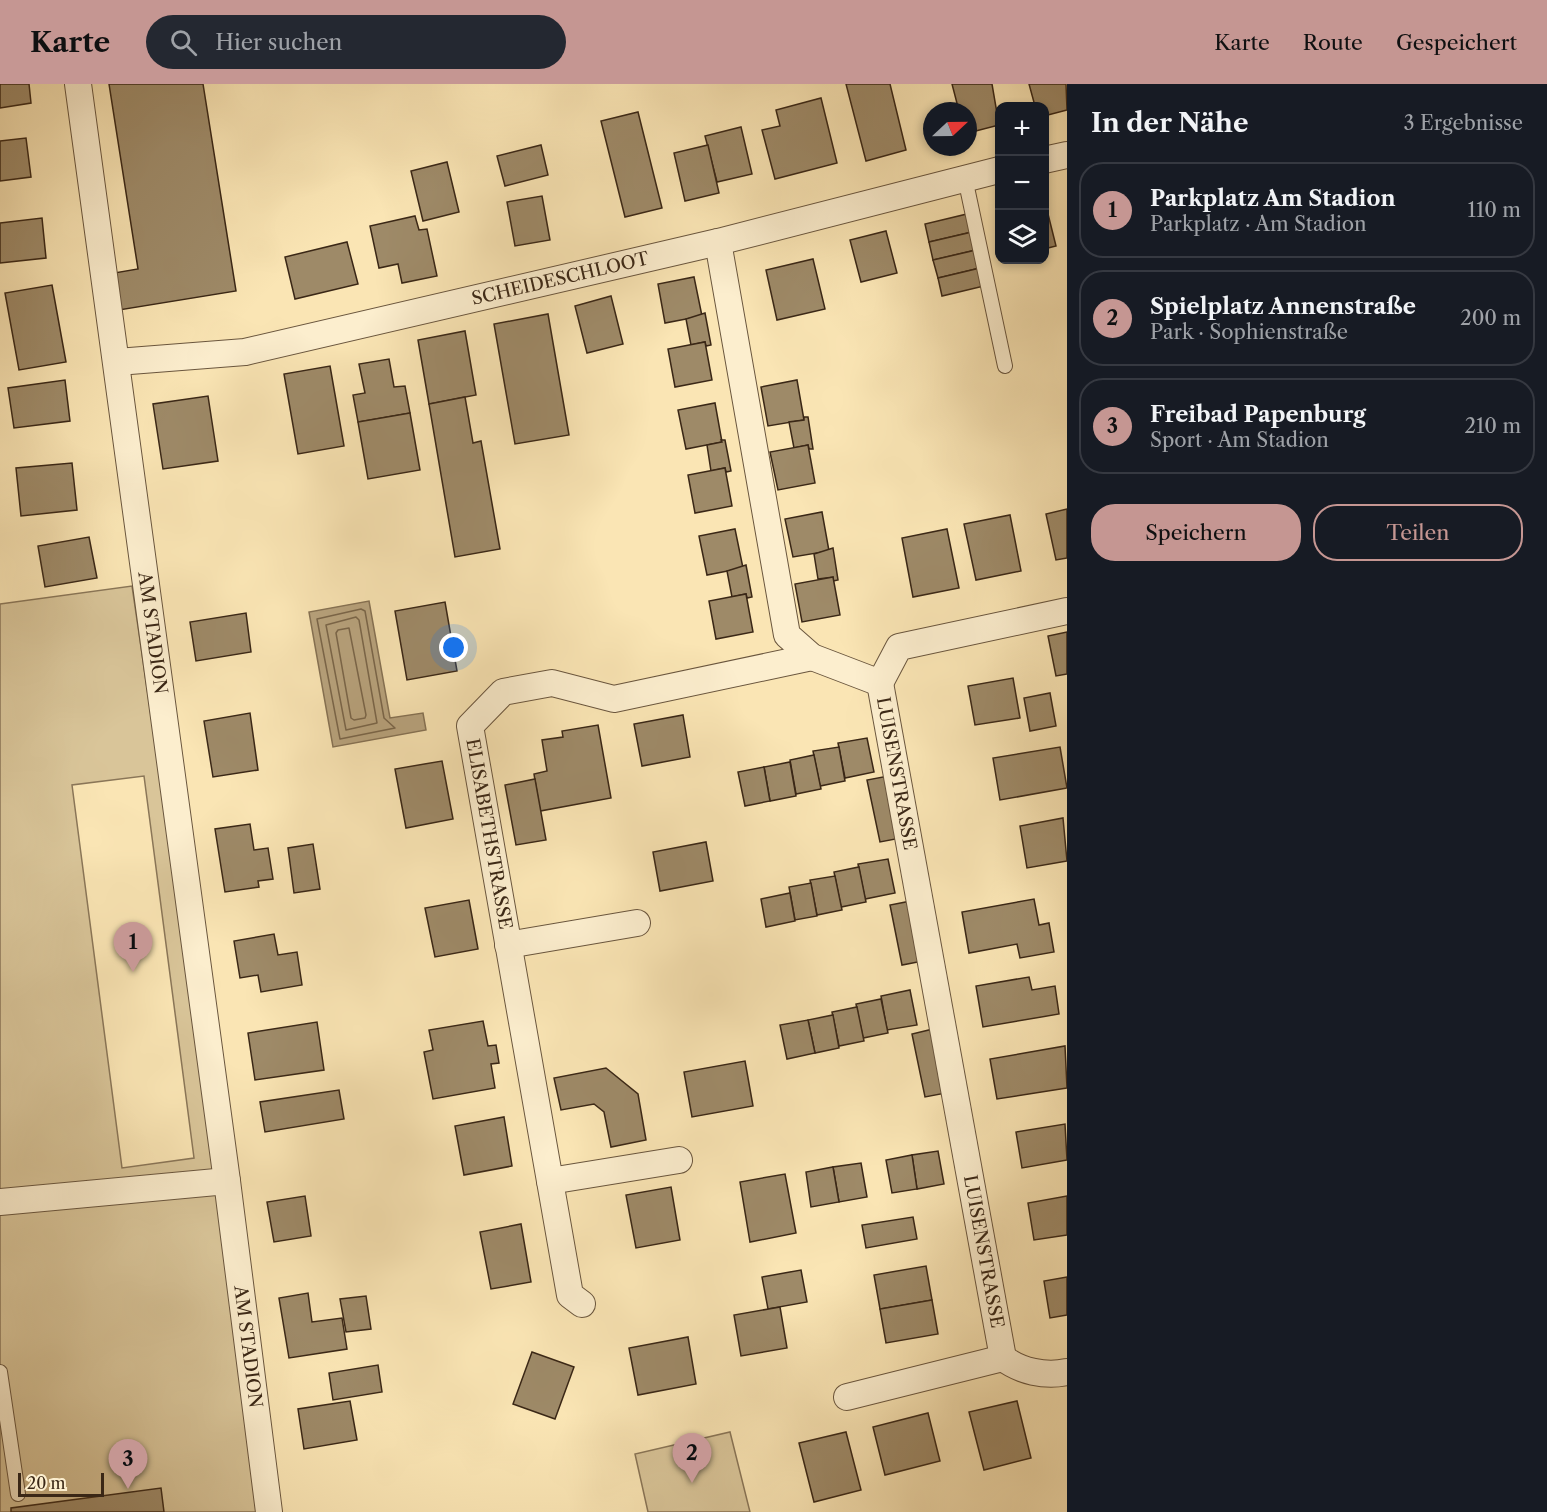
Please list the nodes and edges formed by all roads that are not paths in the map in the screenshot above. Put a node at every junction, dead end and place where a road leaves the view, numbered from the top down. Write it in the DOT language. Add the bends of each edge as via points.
graph roads {
  1 [pos="78,84"];
  2 [pos="1067,155"];
  3 [pos="1049,159"];
  4 [pos="995,171"];
  5 [pos="965,178"];
  6 [pos="718,242"];
  7 [pos="117,362"];
  8 [pos="1005,366"];
  9 [pos="1067,611"];
  10 [pos="812,657"];
  11 [pos="879,683"];
  12 [pos="637,923"];
  13 [pos="508,945"];
  14 [pos="679,1160"];
  15 [pos="227,1181"];
  16 [pos="550,1181"];
  17 [pos="0,1202"];
  18 [pos="582,1304"];
  19 [pos="1003,1358"];
  20 [pos="0,1372"];
  21 [pos="1067,1372"];
  22 [pos="847,1397"];
  23 [pos="18,1494"];
  24 [pos="269,1512"];
  1 -- 7 [label="street, AM STADION"];
  2 -- 3 [label="street"];
  4 -- 5 [label="street, SCHEIDESCHLOOT"];
  5 -- 6 [label="street, SCHEIDESCHLOOT"];
  5 -- 8 [label="lane"];
  6 -- 7 [label="street, SCHEIDESCHLOOT" via="244,352"];
  6 -- 10 [label="street, LUISENSTRASSE" via="787,635"];
  7 -- 15 [label="street, AM STADION"];
  9 -- 11 [label="street" via="899,647"];
  10 -- 11 [label="street, LUISENSTRASSE"];
  10 -- 13 [label="street, ELISABETHSTRASSE" via="614,699 552,683 503,692 470,726"];
  11 -- 19 [label="street, LUISENSTRASSE"];
  12 -- 13 [label="street, ELISABETHSTRASSE"];
  13 -- 16 [label="street, ELISABETHSTRASSE"];
  14 -- 16 [label="street"];
  15 -- 17 [label="street"];
  15 -- 24 [label="street, AM STADION"];
  16 -- 18 [label="street, ELISABETHSTRASSE" via="570,1295"];
  19 -- 21 [label="street" via="1017,1369"];
  19 -- 22 [label="street"];
  20 -- 23 [label="lane"];
}
